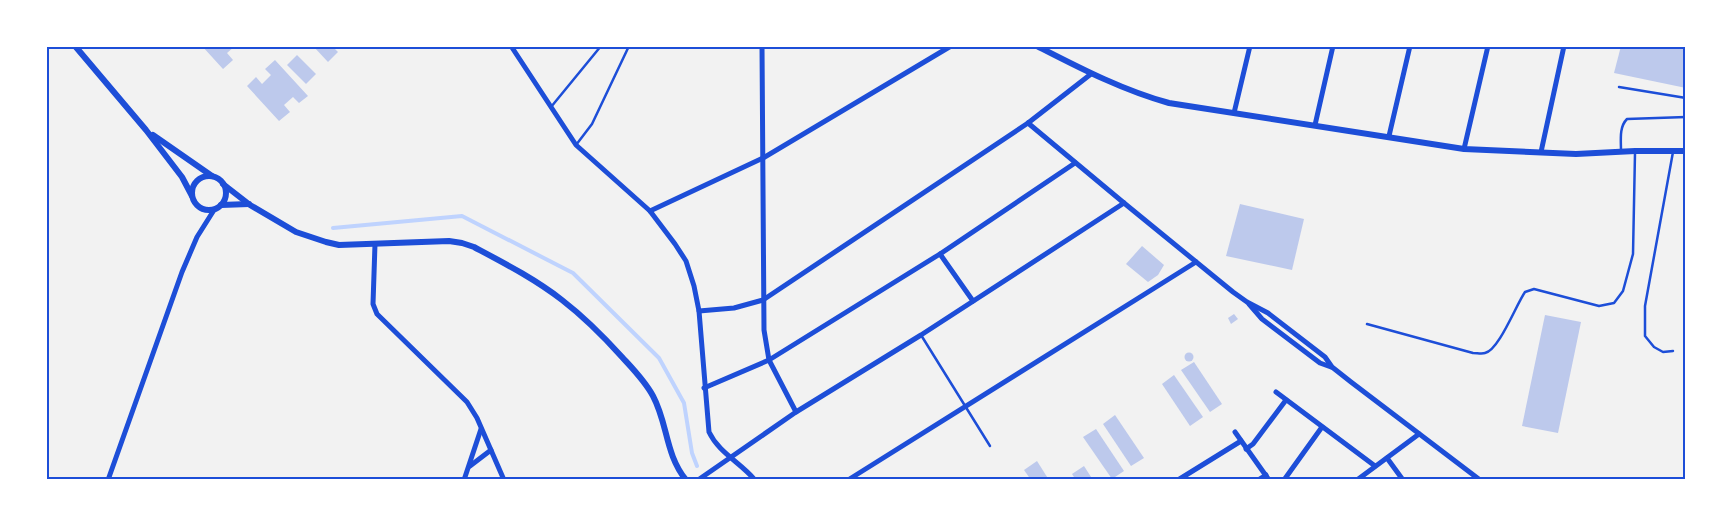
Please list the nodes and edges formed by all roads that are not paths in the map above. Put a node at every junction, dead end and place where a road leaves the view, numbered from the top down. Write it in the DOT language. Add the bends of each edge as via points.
graph roads {
  1 [pos="75,46"];
  2 [pos="511,46"];
  3 [pos="602,46"];
  4 [pos="630,46"];
  5 [pos="762,46"];
  6 [pos="951,46"];
  7 [pos="1037,46"];
  8 [pos="1250,46"];
  9 [pos="1333,46"];
  10 [pos="1410,46"];
  11 [pos="1488,46"];
  12 [pos="1564,46"];
  13 [pos="1092,74"];
  14 [pos="1619,86"];
  15 [pos="1686,98"];
  16 [pos="551,107"];
  17 [pos="1234,113"];
  18 [pos="1686,117"];
  19 [pos="1028,123"];
  20 [pos="1314,125"];
  21 [pos="146,130"];
  22 [pos="1389,136"];
  23 [pos="576,145"];
  24 [pos="1464,149"];
  25 [pos="1634,151"];
  26 [pos="1541,152"];
  27 [pos="1621,152"];
  28 [pos="1672,152"];
  29 [pos="1686,152"];
  30 [pos="763,158"];
  31 [pos="1075,163"];
  32 [pos="213,177"];
  33 [pos="223,184"];
  34 [pos="192,196"];
  35 [pos="1124,203"];
  36 [pos="250,204"];
  37 [pos="221,205"];
  38 [pos="214,210"];
  39 [pos="650,211"];
  40 [pos="375,244"];
  41 [pos="940,254"];
  42 [pos="1196,262"];
  43 [pos="763,300"];
  44 [pos="972,301"];
  45 [pos="699,311"];
  46 [pos="1367,324"];
  47 [pos="921,336"];
  48 [pos="1673,352"];
  49 [pos="769,360"];
  50 [pos="704,388"];
  51 [pos="1276,392"];
  52 [pos="1286,400"];
  53 [pos="965,407"];
  54 [pos="796,412"];
  55 [pos="1322,427"];
  56 [pos="481,428"];
  57 [pos="1235,432"];
  58 [pos="1419,434"];
  59 [pos="1241,441"];
  60 [pos="990,446"];
  61 [pos="1246,449"];
  62 [pos="491,450"];
  63 [pos="731,458"];
  64 [pos="1387,458"];
  65 [pos="469,466"];
  66 [pos="1374,466"];
  67 [pos="1267,477"];
  68 [pos="108,480"];
  69 [pos="464,480"];
  70 [pos="504,480"];
  71 [pos="686,480"];
  72 [pos="698,480"];
  73 [pos="755,480"];
  74 [pos="848,480"];
  75 [pos="1178,480"];
  76 [pos="1258,480"];
  77 [pos="1284,480"];
  78 [pos="1357,480"];
  79 [pos="1402,480"];
  80 [pos="1480,480"];
  1 -- 21 [label="street"];
  2 -- 16 [label="street"];
  3 -- 16 [label="lane"];
  4 -- 23 [label="lane" via="592,124"];
  5 -- 30 [label="street"];
  6 -- 30 [label="street"];
  7 -- 13 [label="street"];
  8 -- 17 [label="street"];
  9 -- 20 [label="street"];
  10 -- 22 [label="street"];
  11 -- 24 [label="street"];
  12 -- 26 [label="street"];
  13 -- 17 [label="street" via="1169,103"];
  13 -- 19 [label="street"];
  14 -- 15 [label="lane"];
  16 -- 23 [label="street"];
  17 -- 20 [label="street"];
  18 -- 27 [label="lane" via="1627,119 1622,124"];
  19 -- 31 [label="street"];
  19 -- 43 [label="street"];
  20 -- 22 [label="street"];
  21 -- 32 [label="street"];
  21 -- 34 [label="street" via="182,177"];
  22 -- 24 [label="street"];
  23 -- 39 [label="street"];
  24 -- 26 [label="street"];
  25 -- 27 [label="street"];
  25 -- 28 [label="street"];
  25 -- 46 [label="lane" via="1632,254 1623,291 1614,303 1599,306 1534,289 1525,292 1498,343 1487,353 1473,353"];
  26 -- 27 [label="street"];
  28 -- 29 [label="street"];
  28 -- 48 [label="lane" via="1645,306 1645,336 1662,352"];
  30 -- 39 [label="street"];
  30 -- 43 [label="street"];
  31 -- 35 [label="street"];
  31 -- 41 [label="street"];
  32 -- 33 [label="street"];
  32 -- 34 [label="street" via="206,176 197,181"];
  33 -- 36 [label="street"];
  33 -- 37 [label="street" via="225,197"];
  34 -- 38 [label="street" via="200,208"];
  35 -- 42 [label="street"];
  35 -- 44 [label="street"];
  36 -- 37 [label="street"];
  36 -- 40 [label="street" via="313,239 339,244"];
  37 -- 38 [label="street"];
  38 -- 68 [label="street" via="197,237 182,272"];
  39 -- 45 [label="street" via="686,261"];
  40 -- 56 [label="street" via="373,304 377,314 467,402"];
  40 -- 71 [label="street" via="462,243 507,265 575,310 614,348 647,387 656,404 674,462"];
  41 -- 44 [label="street"];
  41 -- 49 [label="street"];
  42 -- 53 [label="street"];
  42 -- 58 [label="street" via="1247,302 1275,318"];
  43 -- 45 [label="street" via="734,308"];
  43 -- 49 [label="street"];
  44 -- 47 [label="street"];
  45 -- 50 [label="street"];
  47 -- 53 [label="lane"];
  47 -- 54 [label="street"];
  49 -- 50 [label="street"];
  49 -- 54 [label="street"];
  50 -- 63 [label="street" via="709,432 718,447"];
  51 -- 52 [label="street"];
  52 -- 55 [label="street"];
  52 -- 61 [label="street"];
  53 -- 60 [label="lane"];
  53 -- 74 [label="street"];
  54 -- 63 [label="street"];
  55 -- 66 [label="street"];
  55 -- 77 [label="street"];
  56 -- 62 [label="street"];
  56 -- 65 [label="street"];
  57 -- 59 [label="street"];
  58 -- 64 [label="street"];
  58 -- 80 [label="street"];
  59 -- 61 [label="street"];
  59 -- 75 [label="street"];
  61 -- 67 [label="street"];
  62 -- 65 [label="street"];
  62 -- 70 [label="street"];
  63 -- 72 [label="street"];
  63 -- 73 [label="street"];
  64 -- 66 [label="street"];
  64 -- 79 [label="street"];
  65 -- 69 [label="street"];
  66 -- 78 [label="street"];
  67 -- 76 [label="street"];
}
